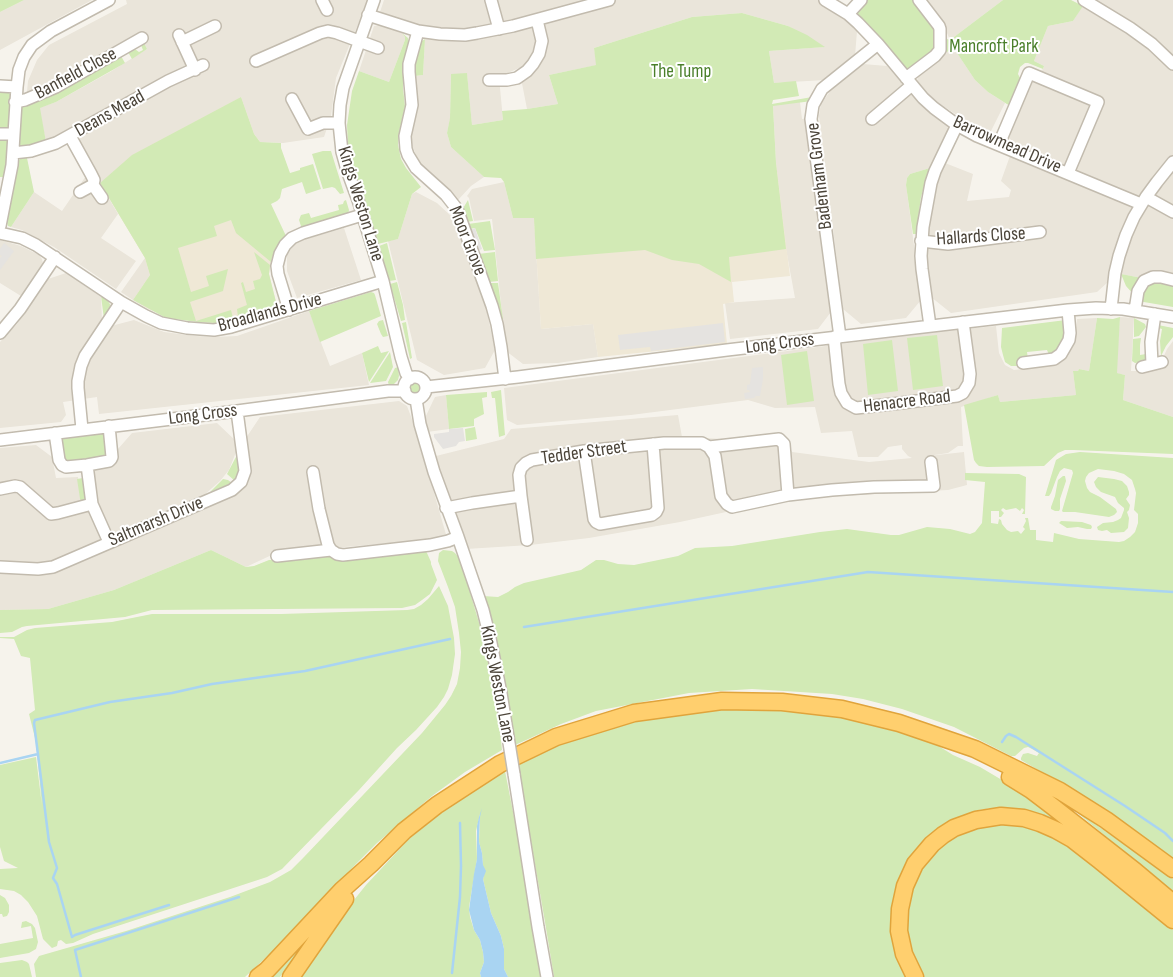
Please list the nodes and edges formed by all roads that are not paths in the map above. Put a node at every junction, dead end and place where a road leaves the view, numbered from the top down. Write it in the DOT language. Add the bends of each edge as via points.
graph roads {
  1 [pos="109,0"];
  2 [pos="374,0"];
  3 [pos="491,0"];
  4 [pos="609,0"];
  5 [pos="825,0"];
  6 [pos="862,0"];
  7 [pos="919,0"];
  8 [pos="1084,0"];
  9 [pos="848,14"];
  10 [pos="368,15"];
  11 [pos="537,20"];
  12 [pos="215,26"];
  13 [pos="498,29"];
  14 [pos="418,31"];
  15 [pos="359,41"];
  16 [pos="139,43"];
  17 [pos="878,44"];
  18 [pos="378,48"];
  19 [pos="260,57"];
  20 [pos="1173,64"];
  21 [pos="489,80"];
  22 [pos="909,82"];
  23 [pos="0,86"];
  24 [pos="17,86"];
  25 [pos="292,99"];
  26 [pos="15,102"];
  27 [pos="872,119"];
  28 [pos="339,123"];
  29 [pos="957,125"];
  30 [pos="0,134"];
  31 [pos="14,134"];
  32 [pos="70,136"];
  33 [pos="999,144"];
  34 [pos="13,153"];
  35 [pos="1173,162"];
  36 [pos="1068,173"];
  37 [pos="93,185"];
  38 [pos="80,192"];
  39 [pos="102,198"];
  40 [pos="1144,201"];
  41 [pos="1173,212"];
  42 [pos="362,215"];
  43 [pos="0,226"];
  44 [pos="1040,232"];
  45 [pos="0,233"];
  46 [pos="922,241"];
  47 [pos="55,257"];
  48 [pos="1173,280"];
  49 [pos="383,281"];
  50 [pos="121,302"];
  51 [pos="1111,309"];
  52 [pos="289,310"];
  53 [pos="1068,310"];
  54 [pos="1135,310"];
  55 [pos="1155,314"];
  56 [pos="1173,317"];
  57 [pos="963,322"];
  58 [pos="930,326"];
  59 [pos="0,333"];
  60 [pos="837,337"];
  61 [pos="1023,363"];
  62 [pos="1152,364"];
  63 [pos="410,379"];
  64 [pos="505,379"];
  65 [pos="426,387"];
  66 [pos="405,391"];
  67 [pos="416,398"];
  68 [pos="237,411"];
  69 [pos="109,426"];
  70 [pos="82,429"];
  71 [pos="55,433"];
  72 [pos="0,440"];
  73 [pos="653,444"];
  74 [pos="710,447"];
  75 [pos="584,451"];
  76 [pos="932,462"];
  77 [pos="87,465"];
  78 [pos="313,472"];
  79 [pos="6,492"];
  80 [pos="788,495"];
  81 [pos="521,496"];
  82 [pos="92,504"];
  83 [pos="446,508"];
  84 [pos="458,537"];
  85 [pos="527,540"];
  86 [pos="109,542"];
  87 [pos="331,550"];
  88 [pos="277,556"];
  89 [pos="0,567"];
  90 [pos="940,738"];
  91 [pos="370,864"];
  92 [pos="1173,870"];
  93 [pos="1173,903"];
  94 [pos="1173,920"];
  95 [pos="258,977"];
  96 [pos="291,977"];
  97 [pos="547,977"];
  98 [pos="915,977"];
  1 -- 24 [label="street" via="37,40 21,64"];
  2 -- 10 [label="street, Kings Weston Lane"];
  3 -- 13 [label="street"];
  4 -- 11 [label="street"];
  5 -- 9 [label="street, Barrowmead Drive"];
  6 -- 9 [label="street"];
  7 -- 22 [label="street" via="939,26 940,50"];
  8 -- 20 [label="street" via="1130,28"];
  9 -- 17 [label="street, Barrowmead Drive"];
  10 -- 14 [label="street"];
  10 -- 15 [label="street, Kings Weston Lane"];
  11 -- 13 [label="street"];
  11 -- 21 [label="street" via="542,41 533,64 517,78"];
  12 -- 32 [label="street, Deans Mead" via="181,38 199,67"];
  13 -- 14 [label="street" via="464,34"];
  14 -- 64 [label="street, Moor Grove" via="409,64 412,105 405,136 406,149 416,168 457,209 492,306"];
  15 -- 18 [label="street"];
  15 -- 19 [label="street" via="325,31"];
  15 -- 28 [label="street, Kings Weston Lane" via="343,88"];
  16 -- 26 [label="street, Banfield Close" via="56,87"];
  17 -- 22 [label="street, Barrowmead Drive"];
  17 -- 60 [label="street, Badenham Grove" via="822,89 813,105 811,119"];
  22 -- 27 [label="street"];
  22 -- 29 [label="street, Barrowmead Drive" via="934,108"];
  23 -- 24 [label="street"];
  24 -- 26 [label="street"];
  25 -- 28 [label="street" via="308,129 323,123"];
  26 -- 31 [label="street"];
  28 -- 42 [label="street, Kings Weston Lane" via="342,152"];
  29 -- 33 [label="street, Barrowmead Drive"];
  29 -- 46 [label="street" via="931,183"];
  30 -- 31 [label="street"];
  31 -- 34 [label="street"];
  32 -- 34 [label="street, Deans Mead" via="40,149"];
  32 -- 37 [label="street" via="93,178"];
  33 -- 36 [label="street, Barrowmead Drive"];
  33 -- 36 [label="street" via="1030,73 1098,102"];
  34 -- 43 [label="street"];
  35 -- 40 [label="street"];
  36 -- 40 [label="street, Barrowmead Drive"];
  37 -- 38 [label="street"];
  37 -- 39 [label="street"];
  40 -- 41 [label="street, Barrowmead Drive"];
  40 -- 51 [label="street" via="1126,234 1119,256"];
  42 -- 49 [label="street, Kings Weston Lane"];
  42 -- 52 [label="street" via="303,233 285,244 277,266"];
  44 -- 46 [label="street, Hallards Close" via="948,244"];
  45 -- 47 [label="street, Broadlands Drive" via="28,241"];
  46 -- 58 [label="street" via="922,269"];
  47 -- 50 [label="street, Broadlands Drive"];
  47 -- 59 [label="street"];
  48 -- 54 [label="street" via="1154,276 1144,281 1138,291"];
  49 -- 52 [label="street, Broadlands Drive"];
  49 -- 63 [label="street, Kings Weston Lane" via="401,356"];
  50 -- 52 [label="street, Broadlands Drive" via="161,323 204,330 231,327"];
  50 -- 70 [label="street" via="84,356 78,385"];
  51 -- 53 [label="street, Long Cross"];
  51 -- 54 [label="street, Long Cross"];
  53 -- 57 [label="street, Long Cross"];
  53 -- 61 [label="street" via="1069,340 1061,354"];
  54 -- 55 [label="street, Long Cross"];
  55 -- 56 [label="street, Long Cross"];
  55 -- 62 [label="street"];
  57 -- 58 [label="street, Long Cross"];
  57 -- 60 [label="street, Henacre Road" via="970,374 963,393 901,403 856,408 847,403 839,384"];
  58 -- 60 [label="street, Long Cross"];
  60 -- 64 [label="street, Long Cross"];
  63 -- 65 [label="street" via="422,379"];
  63 -- 66 [label="street" via="405,384"];
  64 -- 65 [label="street, Long Cross"];
  65 -- 67 [label="street" via="422,396"];
  66 -- 67 [label="street"];
  66 -- 68 [label="street, Long Cross"];
  67 -- 83 [label="street, Kings Weston Lane" via="420,424"];
  68 -- 69 [label="street, Long Cross"];
  68 -- 86 [label="street, Saltmarsh Drive" via="245,471 238,486"];
  69 -- 70 [label="street, Long Cross"];
  69 -- 77 [label="street" via="111,459"];
  70 -- 71 [label="street, Long Cross"];
  71 -- 72 [label="street, Long Cross"];
  71 -- 77 [label="street" via="62,465"];
  73 -- 74 [label="street, Tedder Street" via="702,443"];
  73 -- 75 [label="street, Tedder Street"];
  73 -- 75 [label="street" via="656,512 600,524 594,519"];
  74 -- 80 [label="street" via="715,456 721,496 727,504 732,507"];
  74 -- 80 [label="street, Tedder Street" via="779,439 784,444"];
  75 -- 81 [label="street, Tedder Street" via="526,463 519,475"];
  76 -- 80 [label="street" via="934,486 874,487"];
  77 -- 82 [label="street"];
  78 -- 87 [label="street" via="318,508"];
  79 -- 82 [label="street" via="15,486 23,489 49,518"];
  81 -- 83 [label="street"];
  81 -- 85 [label="street, Tedder Street"];
  82 -- 86 [label="street"];
  83 -- 84 [label="street, Kings Weston Lane"];
  84 -- 87 [label="street" via="430,545 343,555"];
  84 -- 97 [label="street, Kings Weston Lane, bridge" via="492,646"];
  86 -- 89 [label="street, Saltmarsh Drive" via="46,568"];
  87 -- 88 [label="street"];
  90 -- 91 [label="highway" via="899,723 842,709 782,702 722,701 634,713 556,738 500,764 430,810"];
  90 -- 92 [label="highway" via="975,749 1060,791 1106,820"];
  90 -- 93 [label="highway" via="1031,790"];
  91 -- 95 [label="highway"];
  91 -- 96 [label="highway"];
  94 -- 98 [label="highway" via="1072,839 1056,830 1024,818 1001,816 976,820 954,828 932,844 915,864 905,886 899,931 904,954"];
}
